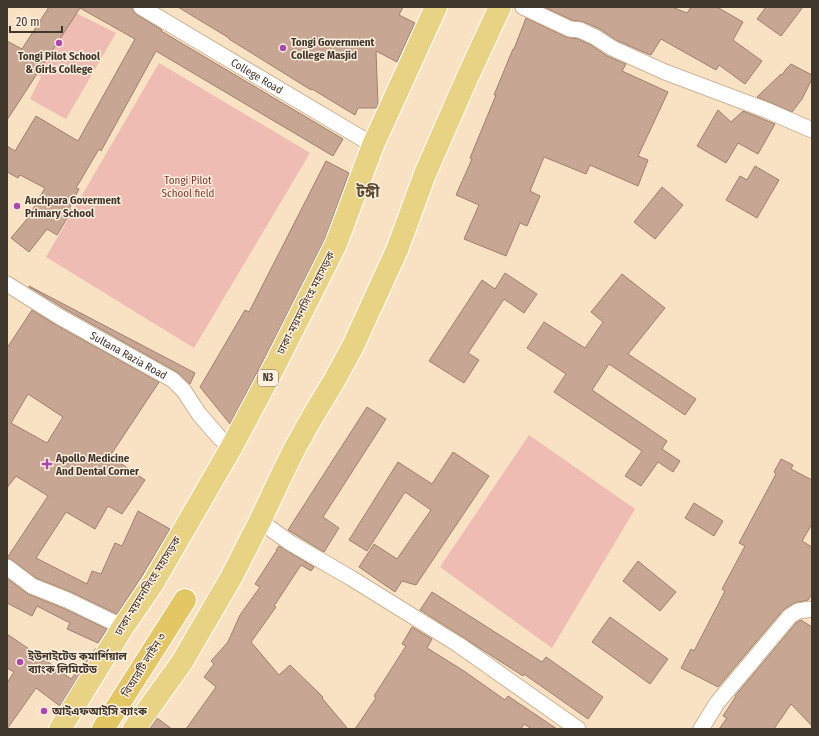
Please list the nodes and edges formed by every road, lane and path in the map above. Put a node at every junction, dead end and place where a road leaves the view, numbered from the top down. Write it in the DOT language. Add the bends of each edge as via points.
graph roads {
  1 [pos="141,7"];
  2 [pos="436,7"];
  3 [pos="500,7"];
  4 [pos="523,7"];
  5 [pos="812,130"];
  6 [pos="373,145"];
  7 [pos="7,284"];
  8 [pos="231,448"];
  9 [pos="260,521"];
  10 [pos="7,567"];
  11 [pos="185,600"];
  12 [pos="812,609"];
  13 [pos="123,627"];
  14 [pos="60,729"];
  15 [pos="103,729"];
  16 [pos="134,729"];
  17 [pos="578,729"];
  18 [pos="701,729"];
  1 -- 6 [label="street, College Road"];
  2 -- 6 [label="highway, ঢাকা-ময়মনসিংহ মহাসড়ক / N3"];
  3 -- 9 [label="highway" via="425,174 397,250 353,346 295,448"];
  4 -- 5 [label="street" via="570,29 580,30 612,48 666,72"];
  6 -- 8 [label="highway, ঢাকা-ময়মনসিংহ মহাসড়ক / N3" via="336,244"];
  7 -- 8 [label="street, Sultana Razia Road" via="172,380 184,390 199,414"];
  8 -- 13 [label="highway, ঢাকা-ময়মনসিংহ মহাসড়ক / N3" via="153,583"];
  9 -- 16 [label="highway" via="232,576 182,662"];
  9 -- 17 [label="street" via="288,542 459,645"];
  10 -- 13 [label="street" via="32,586"];
  11 -- 15 [label="highway, বিআরটি লাইন ৩"];
  12 -- 18 [label="street" via="798,611 790,616 717,704"];
  13 -- 14 [label="highway, ঢাকা-ময়মনসিংহ মহাসড়ক / N3"];
}
